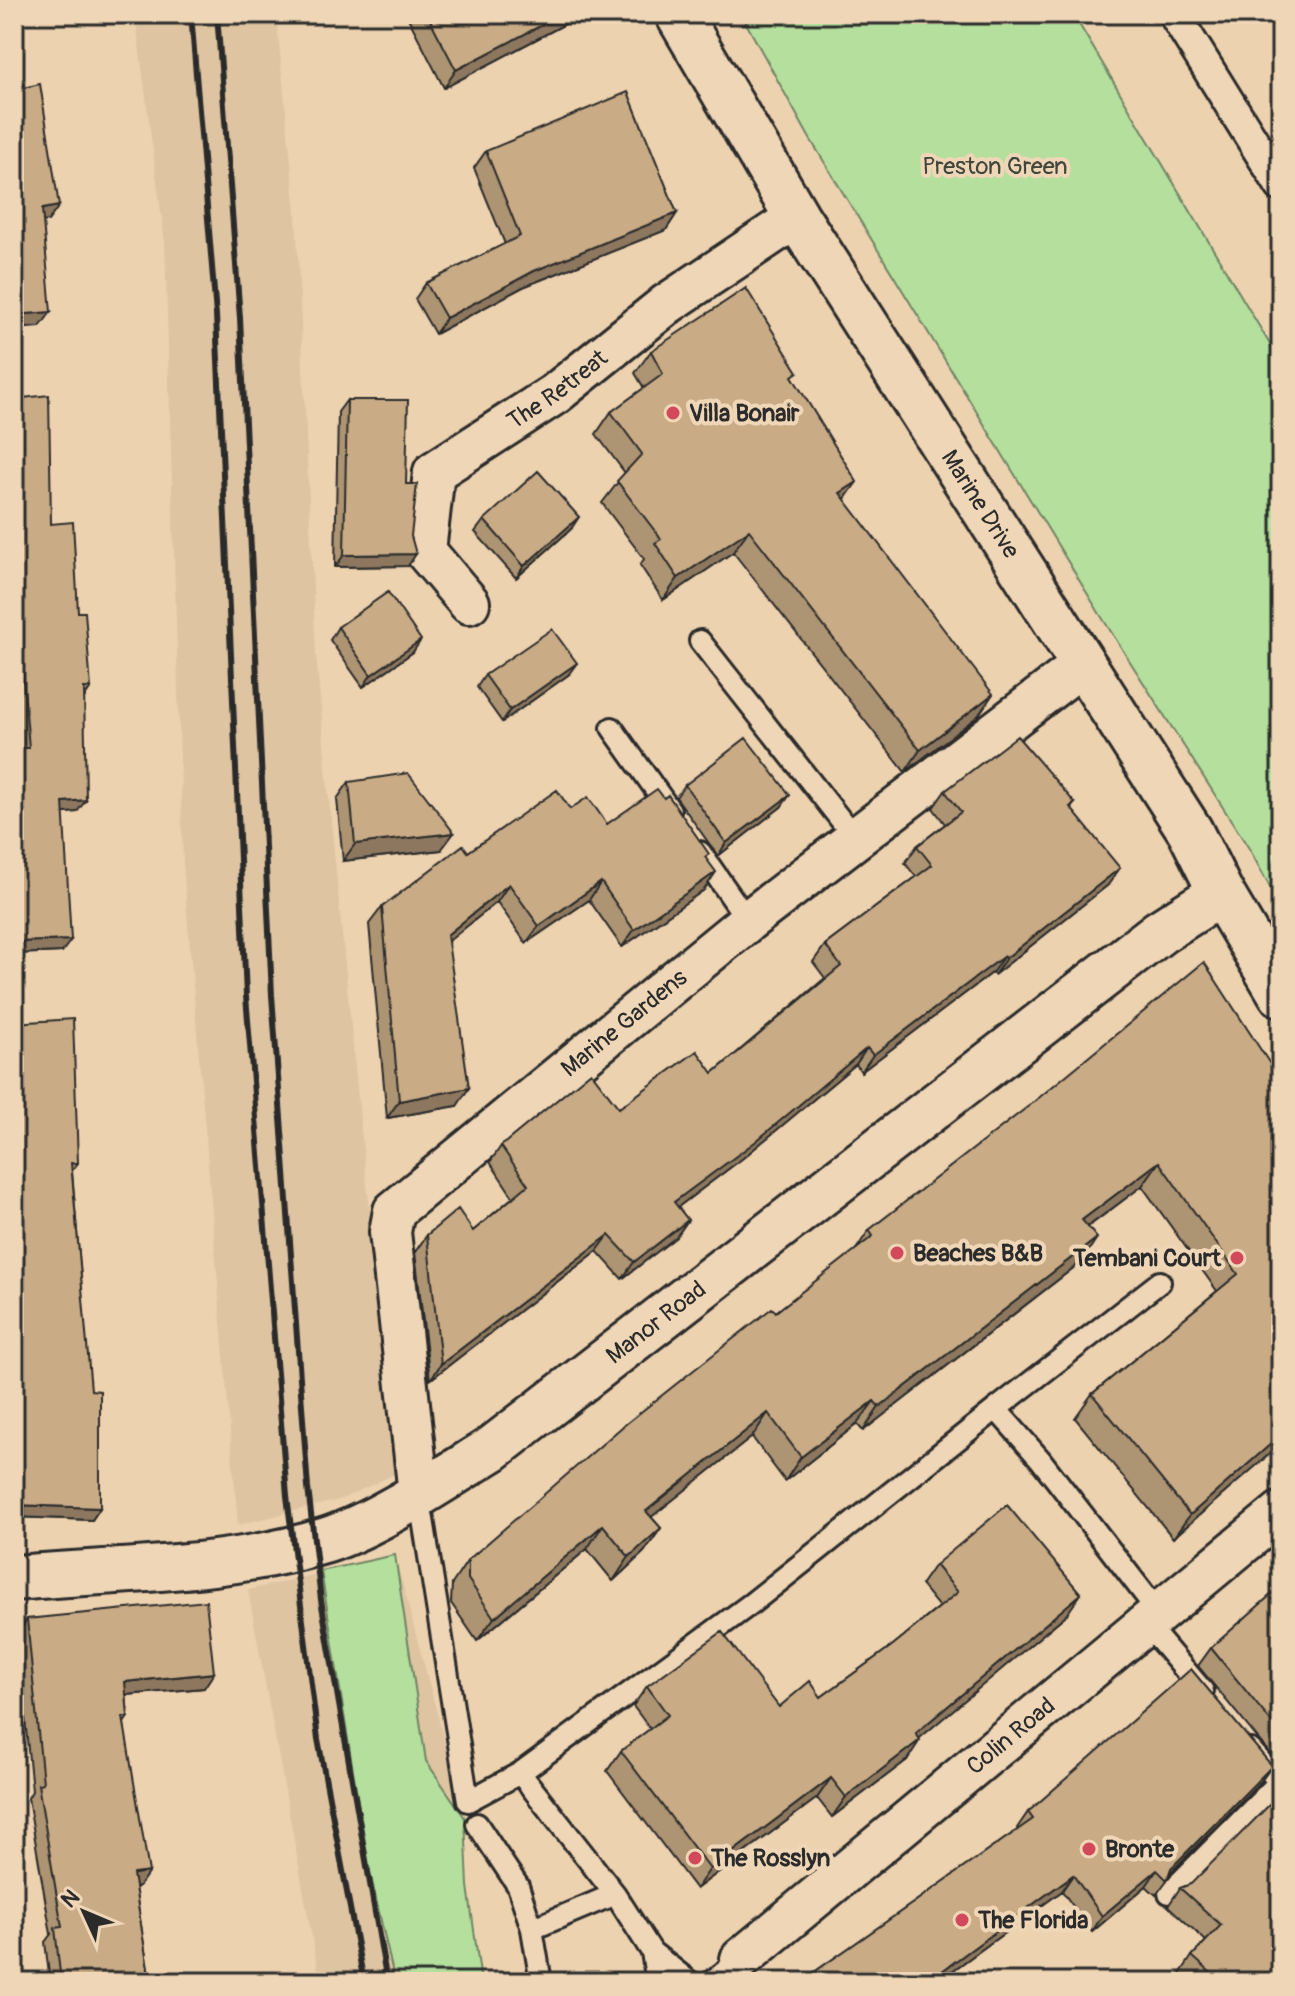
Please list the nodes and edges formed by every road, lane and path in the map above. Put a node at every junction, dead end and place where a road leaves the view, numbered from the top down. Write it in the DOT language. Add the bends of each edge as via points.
graph roads {
  1 [pos="678,14"];
  2 [pos="1174,14"];
  3 [pos="1281,186"];
  4 [pos="797,217"];
  5 [pos="469,603"];
  6 [pos="700,641"];
  7 [pos="1082,665"];
  8 [pos="612,728"];
  9 [pos="855,838"];
  10 [pos="1221,893"];
  11 [pos="748,921"];
  12 [pos="1281,994"];
  13 [pos="1160,1282"];
  14 [pos="996,1409"];
  15 [pos="419,1494"];
  16 [pos="1281,1512"];
  17 [pos="14,1578"];
  18 [pos="1153,1618"];
  19 [pos="1218,1709"];
  20 [pos="1238,1734"];
  21 [pos="520,1773"];
  22 [pos="477,1824"];
  23 [pos="1169,1893"];
  24 [pos="615,1894"];
  25 [pos="532,1929"];
  26 [pos="652,1952"];
  27 [pos="726,1971"];
  28 [pos="541,1982"];
  29 [pos="657,1982"];
  30 [pos="690,1982"];
  1 -- 4 [label="main road, Marine Drive"];
  2 -- 3 [label="street"];
  4 -- 5 [label="street, The Retreat" via="667,304 555,394 434,472 425,551"];
  4 -- 7 [label="main road, Marine Drive"];
  6 -- 9 [label="lane"];
  7 -- 9 [label="street, Marine Gardens"];
  7 -- 10 [label="main road, Marine Drive" via="1190,831"];
  8 -- 11 [label="lane"];
  9 -- 11 [label="street, Marine Gardens"];
  10 -- 12 [label="main road, Marine Drive"];
  10 -- 15 [label="main road, Manor Road" via="1160,932 492,1449"];
  11 -- 15 [label="street, Marine Gardens" via="394,1211 390,1232"];
  13 -- 14 [label="lane"];
  14 -- 18 [label="lane" via="1040,1459"];
  14 -- 21 [label="lane" via="752,1603"];
  15 -- 17 [label="main road, Manor Road" via="330,1539 243,1561"];
  15 -- 21 [label="lane" via="468,1801"];
  16 -- 18 [label="street, Colin Road"];
  18 -- 19 [label="lane"];
  18 -- 27 [label="street, Colin Road"];
  20 -- 23 [label="lane" via="1279,1782"];
  21 -- 24 [label="lane"];
  22 -- 25 [label="lane" via="518,1886"];
  24 -- 25 [label="lane"];
  24 -- 26 [label="lane"];
  25 -- 28 [label="lane"];
  26 -- 29 [label="lane"];
  26 -- 30 [label="lane"];
}
